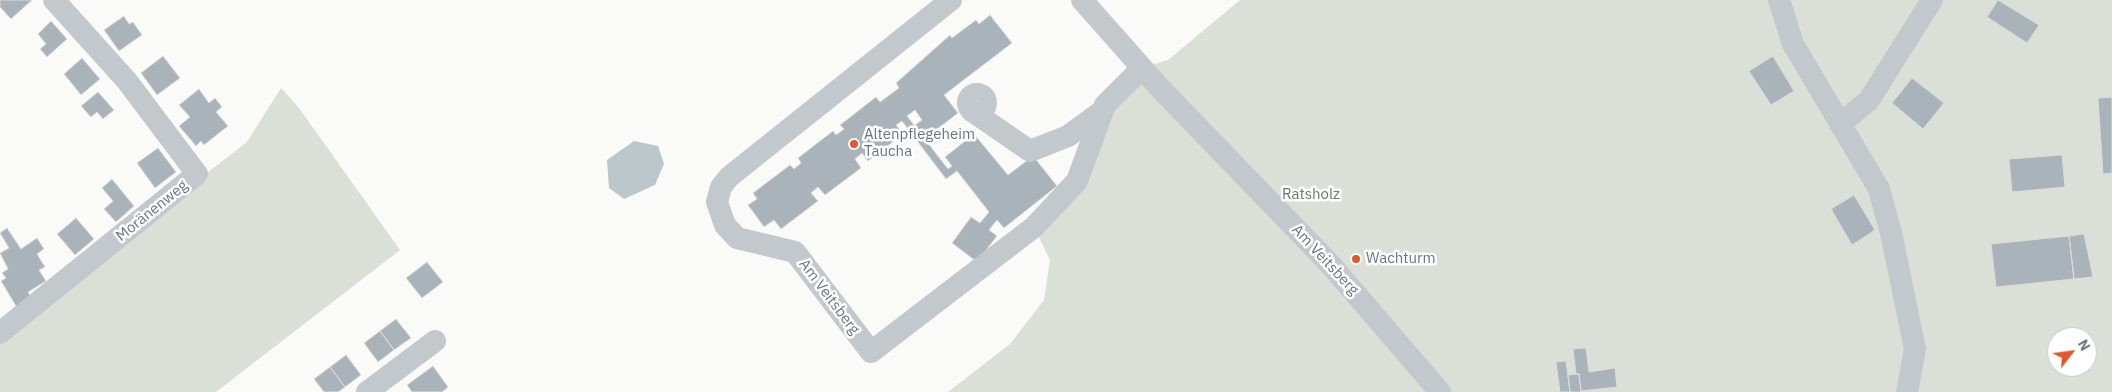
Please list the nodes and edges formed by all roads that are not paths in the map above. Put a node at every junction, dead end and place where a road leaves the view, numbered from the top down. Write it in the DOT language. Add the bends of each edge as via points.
graph roads {
  1 [pos="54,0"];
  2 [pos="951,0"];
  3 [pos="1082,0"];
  4 [pos="1779,0"];
  5 [pos="1932,0"];
  6 [pos="1142,68"];
  7 [pos="972,111"];
  8 [pos="1101,112"];
  9 [pos="1840,124"];
  10 [pos="0,333"];
  11 [pos="435,341"];
  12 [pos="367,392"];
  13 [pos="1440,392"];
  14 [pos="1907,392"];
  1 -- 10 [label="street, Moränenweg" via="126,81 197,174"];
  2 -- 8 [label="street, Am Veitsberg" via="720,187 717,202 725,225 737,238 795,252 871,352 1034,227 1077,181"];
  3 -- 6 [label="street, Am Veitsberg"];
  4 -- 9 [label="street" via="1793,44"];
  5 -- 9 [label="street" via="1869,100"];
  6 -- 8 [label="street, Am Veitsberg"];
  6 -- 13 [label="street, Am Veitsberg" via="1329,262"];
  7 -- 8 [label="street" via="1030,150 1068,136"];
  9 -- 14 [label="street" via="1879,189 1891,233 1915,349"];
  11 -- 12 [label="street"];
}
